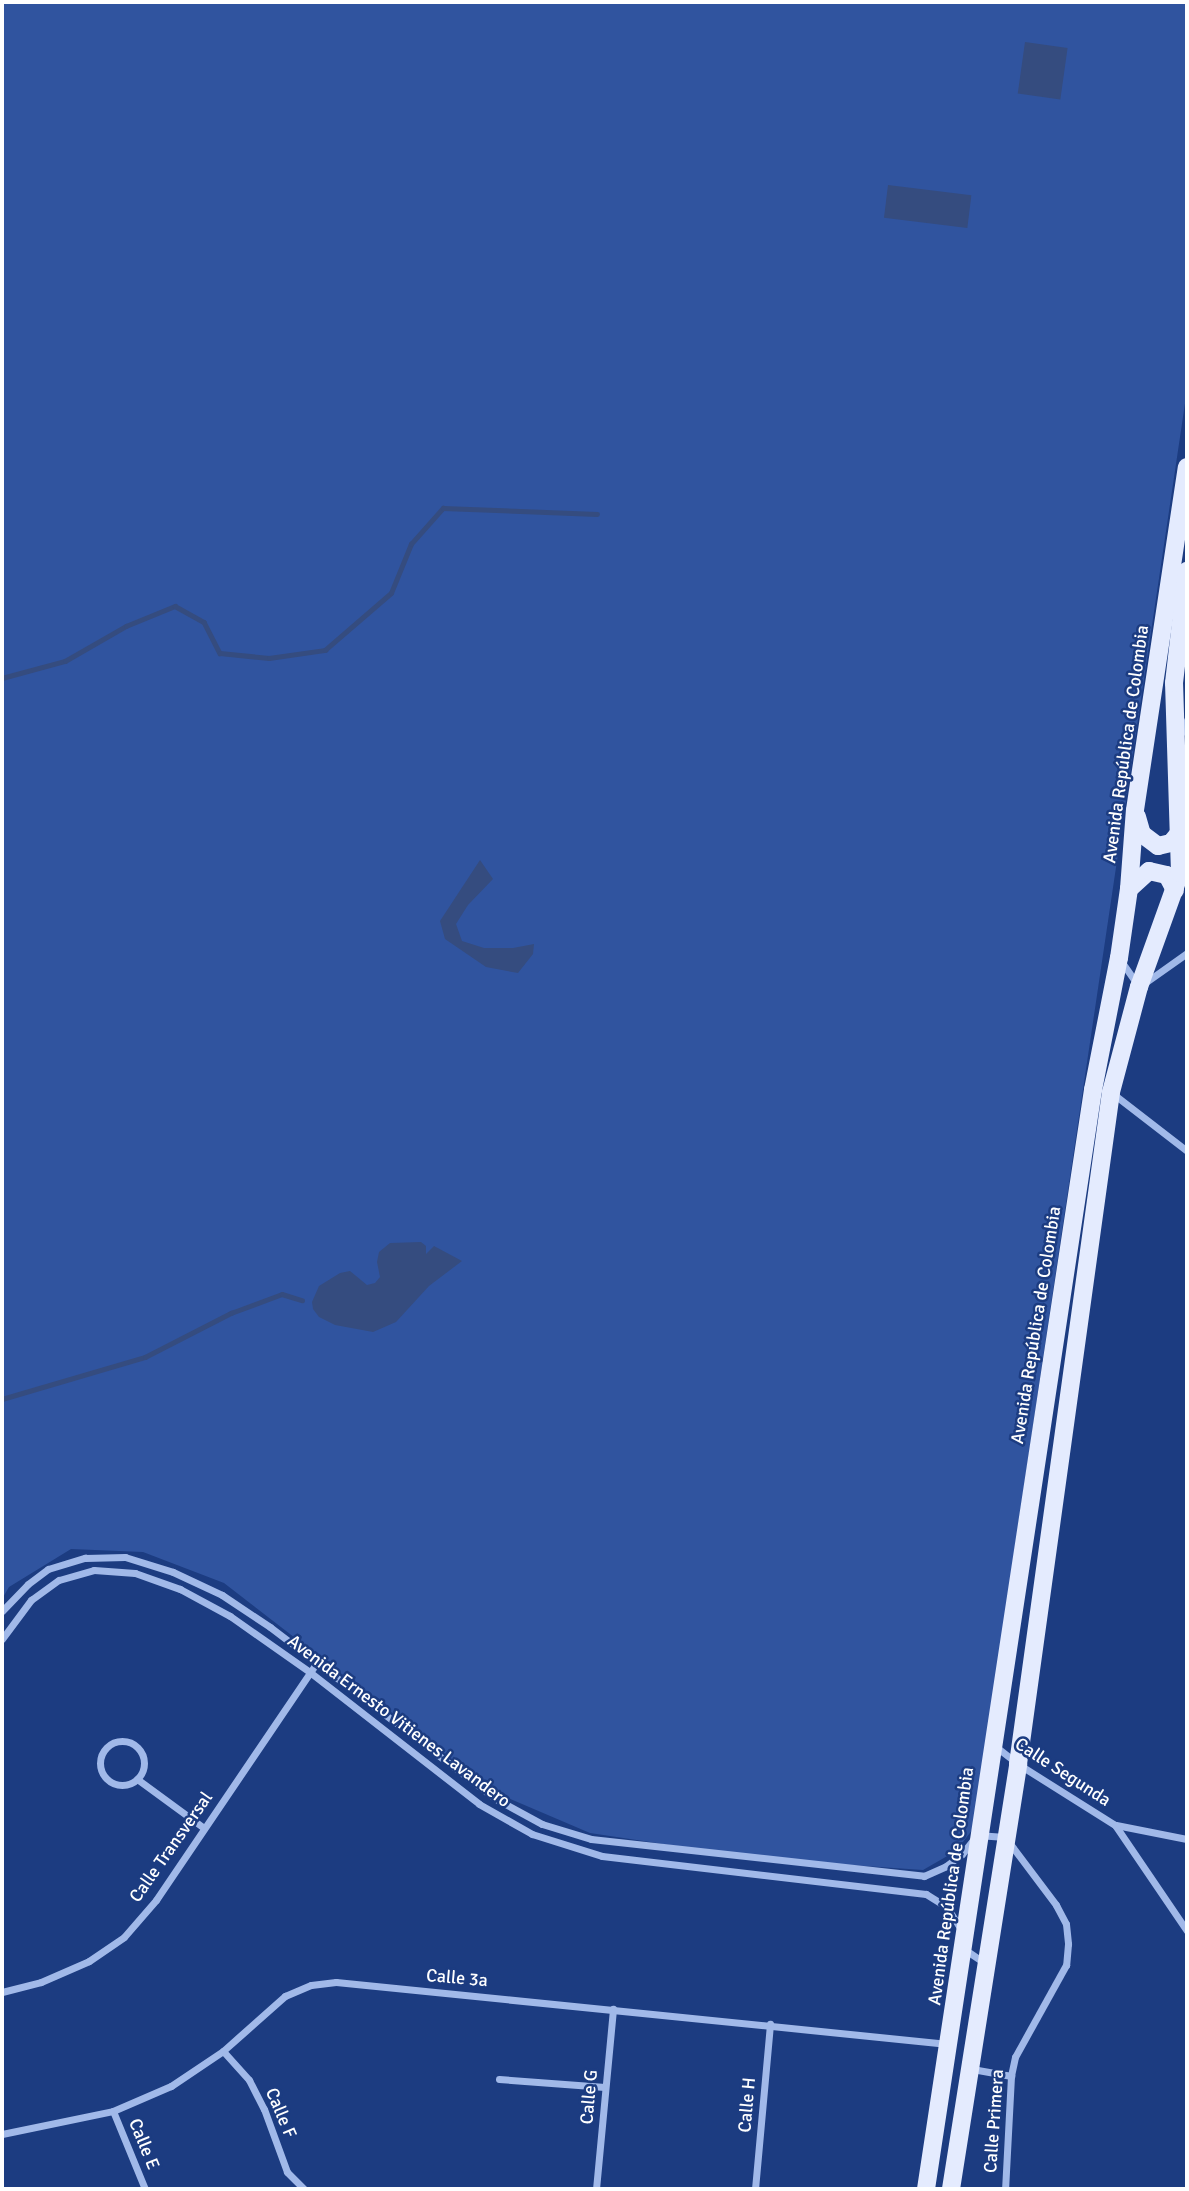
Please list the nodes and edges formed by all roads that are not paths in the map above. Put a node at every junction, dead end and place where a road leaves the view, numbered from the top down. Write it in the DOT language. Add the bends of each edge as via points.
graph roads {
  1 [pos="1187,467"];
  2 [pos="1187,571"];
  3 [pos="1175,708"];
  4 [pos="1187,733"];
  5 [pos="1135,810"];
  6 [pos="1179,832"];
  7 [pos="1129,890"];
  8 [pos="1175,890"];
  9 [pos="1187,954"];
  10 [pos="1119,958"];
  11 [pos="1139,986"];
  12 [pos="1111,1092"];
  13 [pos="1187,1151"];
  14 [pos="2,1611"];
  15 [pos="2,1639"];
  16 [pos="317,1662"];
  17 [pos="311,1673"];
  18 [pos="993,1744"];
  19 [pos="1018,1764"];
  20 [pos="137,1779"];
  21 [pos="469,1779"];
  22 [pos="461,1789"];
  23 [pos="1115,1825"];
  24 [pos="204,1828"];
  25 [pos="979,1834"];
  26 [pos="1005,1837"];
  27 [pos="1187,1839"];
  28 [pos="646,1848"];
  29 [pos="644,1861"];
  30 [pos="767,1861"];
  31 [pos="765,1876"];
  32 [pos="1187,1931"];
  33 [pos="964,1949"];
  34 [pos="987,1965"];
  35 [pos="2,1992"];
  36 [pos="613,2009"];
  37 [pos="770,2024"];
  38 [pos="949,2044"];
  39 [pos="223,2051"];
  40 [pos="972,2069"];
  41 [pos="1011,2076"];
  42 [pos="499,2079"];
  43 [pos="605,2087"];
  44 [pos="113,2111"];
  45 [pos="2,2134"];
  46 [pos="145,2189"];
  47 [pos="304,2189"];
  48 [pos="596,2189"];
  49 [pos="755,2189"];
  50 [pos="926,2189"];
  51 [pos="951,2189"];
  52 [pos="1006,2189"];
  1 -- 5 [label="main road, Avenida República de Colombia"];
  2 -- 3 [label="main road, Avenida República de Colombia"];
  3 -- 4 [label="street"];
  3 -- 6 [label="main road, Avenida República de Colombia"];
  5 -- 6 [label="main road" via="1142,834 1150,843 1166,846"];
  5 -- 7 [label="main road, Avenida República de Colombia"];
  6 -- 8 [label="main road, Avenida República de Colombia" via="1180,873"];
  7 -- 8 [label="main road" via="1149,871 1167,875"];
  7 -- 10 [label="main road, Avenida República de Colombia"];
  8 -- 11 [label="main road, Avenida República de Colombia"];
  9 -- 11 [label="street"];
  10 -- 11 [label="street"];
  10 -- 18 [label="main road, Avenida República de Colombia" via="1093,1090"];
  11 -- 12 [label="main road, Avenida República de Colombia"];
  12 -- 13 [label="street"];
  12 -- 19 [label="main road, Avenida República de Colombia"];
  14 -- 16 [label="street, Avenida Ernesto Vitienes Lavandero" via="48,1569 85,1558 125,1558 173,1572 222,1595"];
  15 -- 17 [label="street, Avenida Ernesto Vitienes Lavandero" via="31,1600 59,1580 114,1570 153,1578 204,1601"];
  16 -- 17 [label="street, Calle Transversal"];
  16 -- 21 [label="street, Avenida Ernesto Vitienes Lavandero"];
  17 -- 22 [label="street, Avenida Ernesto Vitienes Lavandero"];
  17 -- 24 [label="street, Calle Transversal"];
  18 -- 19 [label="street, Calle Segunda"];
  18 -- 25 [label="main road, Avenida República de Colombia"];
  19 -- 23 [label="street, Calle Segunda"];
  19 -- 26 [label="main road, Avenida República de Colombia"];
  20 -- 20 [label="street" via="144,1761 139,1748 127,1741 114,1742 101,1760 104,1774 123,1784"];
  20 -- 24 [label="street"];
  21 -- 22 [label="street"];
  21 -- 28 [label="street, Avenida Ernesto Vitienes Lavandero" via="542,1824 591,1839"];
  22 -- 29 [label="street, Avenida Ernesto Vitienes Lavandero" via="494,1814 542,1838 582,1852"];
  23 -- 27 [label="street"];
  23 -- 32 [label="street, Calle Segunda"];
  24 -- 35 [label="street, Calle Transversal" via="156,1900 124,1937 89,1961 41,1982"];
  25 -- 26 [label="street"];
  25 -- 30 [label="street, Avenida Ernesto Vitienes Lavandero" via="946,1866 924,1876"];
  25 -- 33 [label="main road, Avenida República de Colombia"];
  26 -- 34 [label="main road, Avenida República de Colombia"];
  26 -- 41 [label="street, Calle Primera" via="1056,1905 1066,1924 1068,1944 1066,1965 1024,2035"];
  28 -- 29 [label="street"];
  28 -- 30 [label="street, Avenida Ernesto Vitienes Lavandero"];
  29 -- 31 [label="street, Avenida Ernesto Vitienes Lavandero"];
  30 -- 31 [label="street"];
  31 -- 33 [label="street, Avenida Ernesto Vitienes Lavandero" via="926,1894 939,1900 957,1920"];
  33 -- 34 [label="street"];
  33 -- 38 [label="main road, Avenida República de Colombia"];
  34 -- 40 [label="main road, Avenida República de Colombia"];
  36 -- 37 [label="street, Calle 3a"];
  36 -- 39 [label="street, Calle 3a" via="336,1982 311,1985 285,1996"];
  36 -- 43 [label="street, Calle G"];
  37 -- 38 [label="street, Calle 3a"];
  37 -- 49 [label="street, Calle H"];
  38 -- 50 [label="main road, Avenida República de Colombia"];
  39 -- 44 [label="street, Calle 3a" via="171,2086"];
  39 -- 47 [label="street, Calle F" via="249,2080 287,2172"];
  40 -- 41 [label="street"];
  40 -- 51 [label="main road, Avenida República de Colombia"];
  41 -- 52 [label="street, Calle Primera"];
  42 -- 43 [label="street"];
  43 -- 48 [label="street, Calle G"];
  44 -- 45 [label="street, Calle 3a"];
  44 -- 46 [label="street, Calle E"];
}
